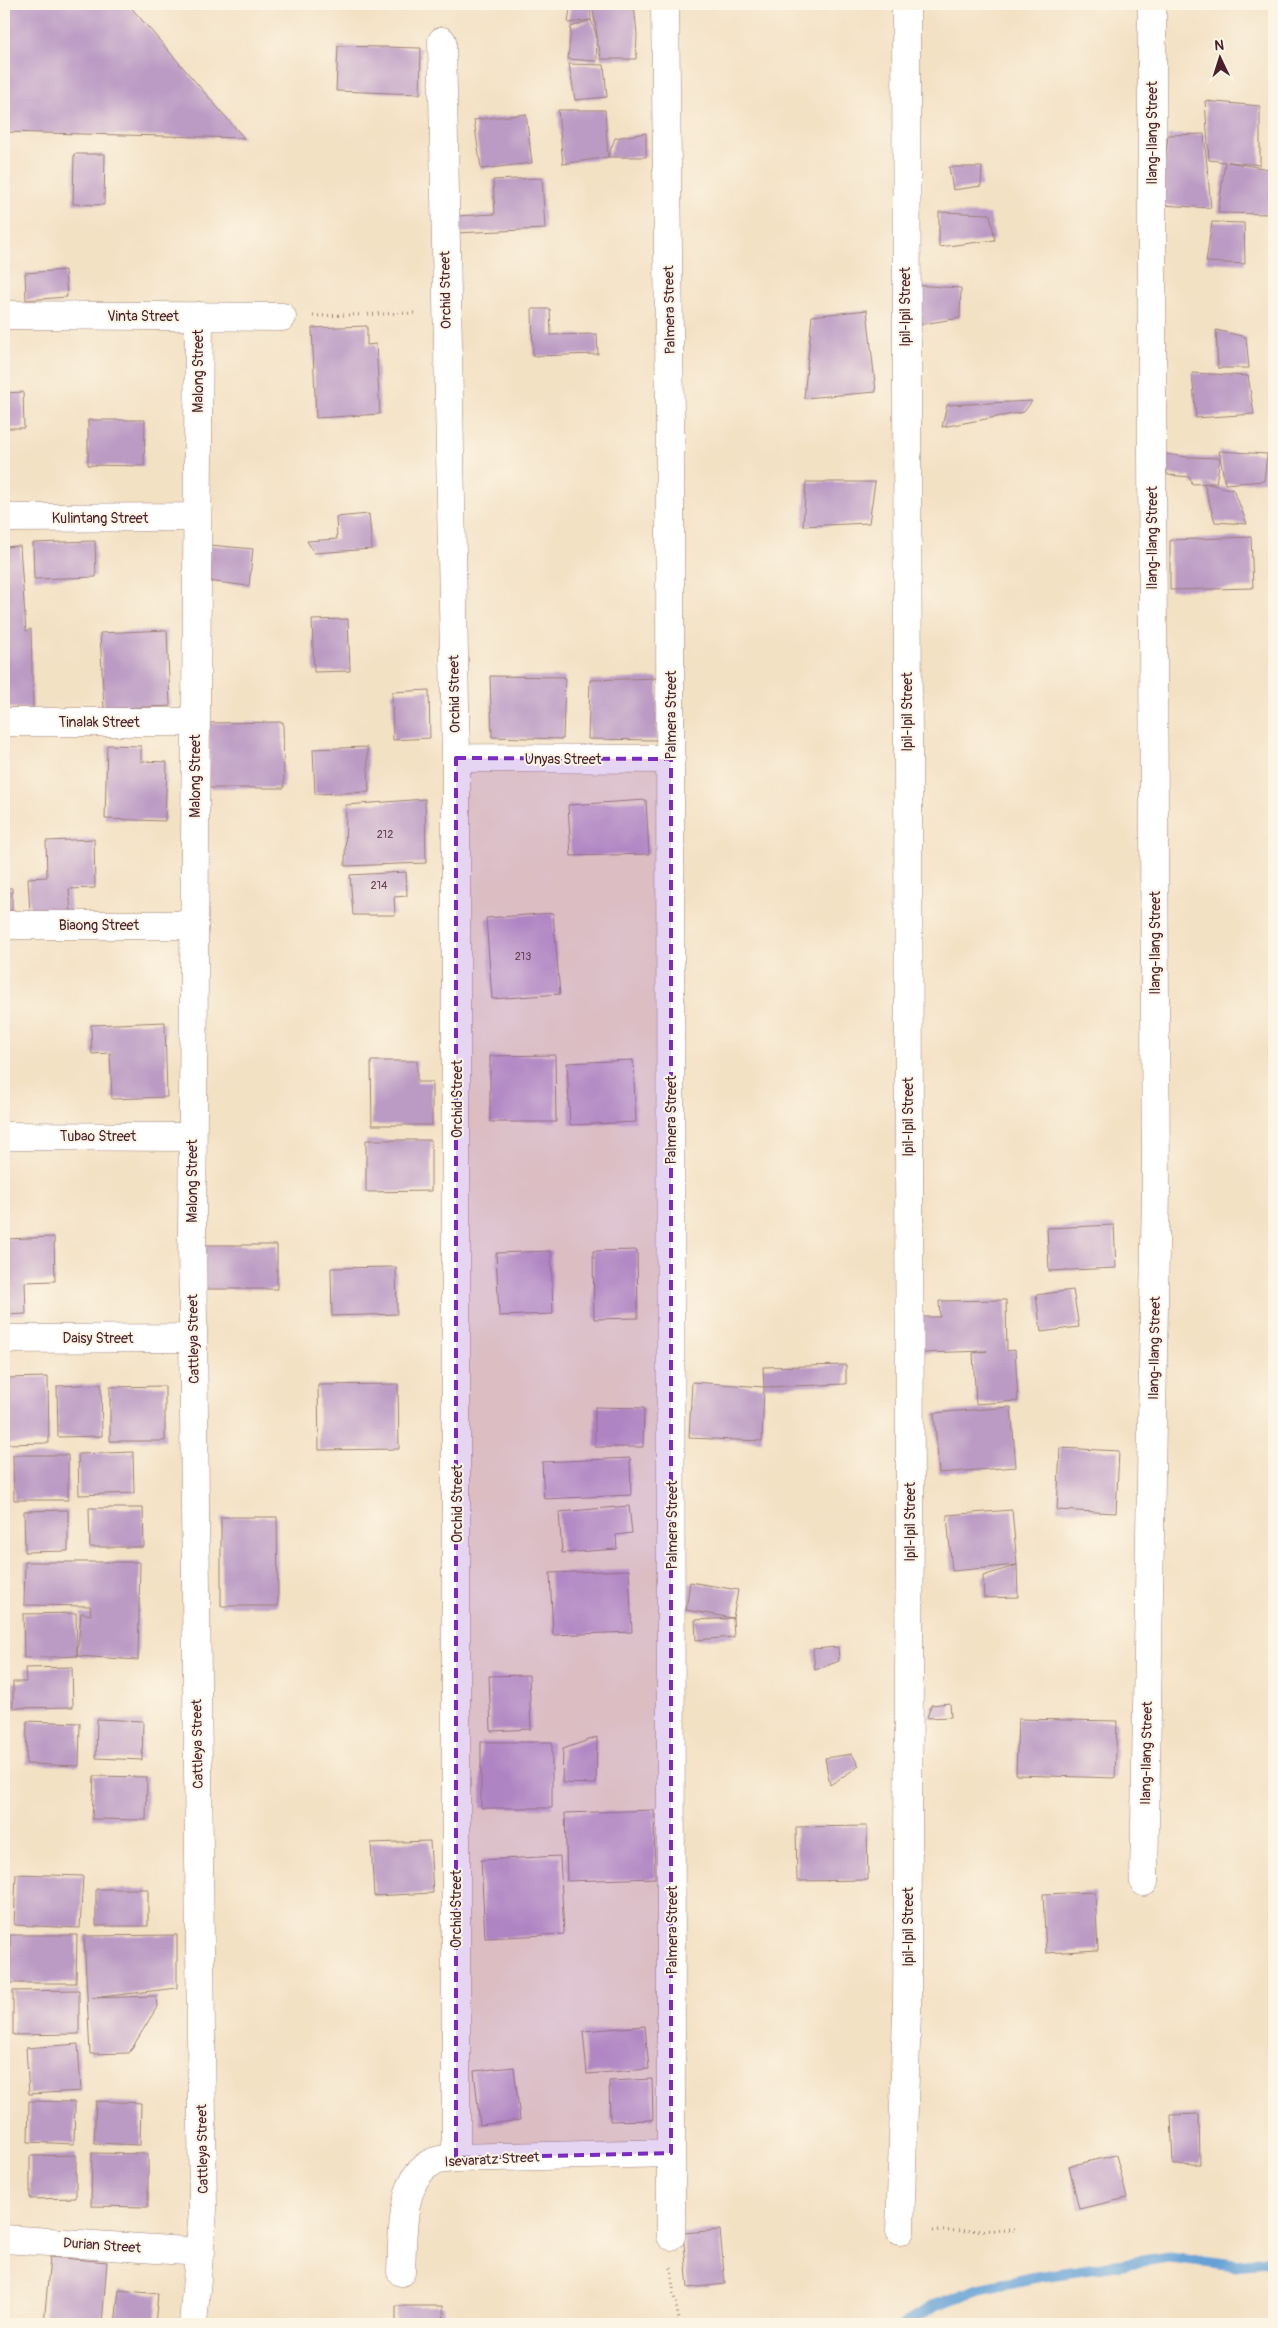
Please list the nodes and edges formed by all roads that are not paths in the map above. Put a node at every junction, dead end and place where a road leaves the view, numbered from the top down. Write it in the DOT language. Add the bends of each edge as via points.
graph roads {
  1 [pos="665,4"];
  2 [pos="906,4"];
  3 [pos="1152,4"];
  4 [pos="442,41"];
  5 [pos="4,315"];
  6 [pos="199,316"];
  7 [pos="282,316"];
  8 [pos="197,517"];
  9 [pos="4,518"];
  10 [pos="4,722"];
  11 [pos="195,722"];
  12 [pos="456,758"];
  13 [pos="671,759"];
  14 [pos="4,925"];
  15 [pos="194,925"];
  16 [pos="4,1136"];
  17 [pos="192,1137"];
  18 [pos="192,1237"];
  19 [pos="193,1338"];
  20 [pos="4,1339"];
  21 [pos="1144,1882"];
  22 [pos="671,2153"];
  23 [pos="456,2158"];
  24 [pos="900,2231"];
  25 [pos="671,2236"];
  26 [pos="4,2238"];
  27 [pos="201,2252"];
  28 [pos="401,2272"];
  29 [pos="193,2324"];
  1 -- 13 [label="street, Palmera Street"];
  2 -- 24 [label="street, Ipil-Ipil Street" via="910,1529 907,2011"];
  3 -- 21 [label="street, Ilang-Ilang Street" via="1156,1189"];
  4 -- 12 [label="street, Orchid Street"];
  5 -- 6 [label="street, Vinta Street"];
  6 -- 7 [label="street, Vinta Street"];
  6 -- 8 [label="street, Malong Street"];
  8 -- 9 [label="street, Kulintang Street"];
  8 -- 11 [label="street, Malong Street"];
  10 -- 11 [label="street, Tinalak Street"];
  11 -- 15 [label="street, Malong Street"];
  12 -- 13 [label="street, Unyas Street"];
  12 -- 23 [label="street, Orchid Street"];
  13 -- 22 [label="street, Palmera Street"];
  14 -- 15 [label="street, Biaong Street"];
  15 -- 17 [label="street, Malong Street"];
  16 -- 17 [label="street, Tubao Street"];
  17 -- 18 [label="street, Malong Street"];
  18 -- 19 [label="street, Cattleya Street"];
  19 -- 20 [label="street, Daisy Street"];
  19 -- 27 [label="street, Cattleya Street"];
  22 -- 23 [label="street, Isevaratz Street"];
  22 -- 25 [label="street, Palmera Street"];
  23 -- 28 [label="street, Isevaratz Street" via="433,2162 417,2173 409,2190 405,2211"];
  26 -- 27 [label="street, Durian Street"];
  27 -- 29 [label="street, Cattleya Street"];
}
